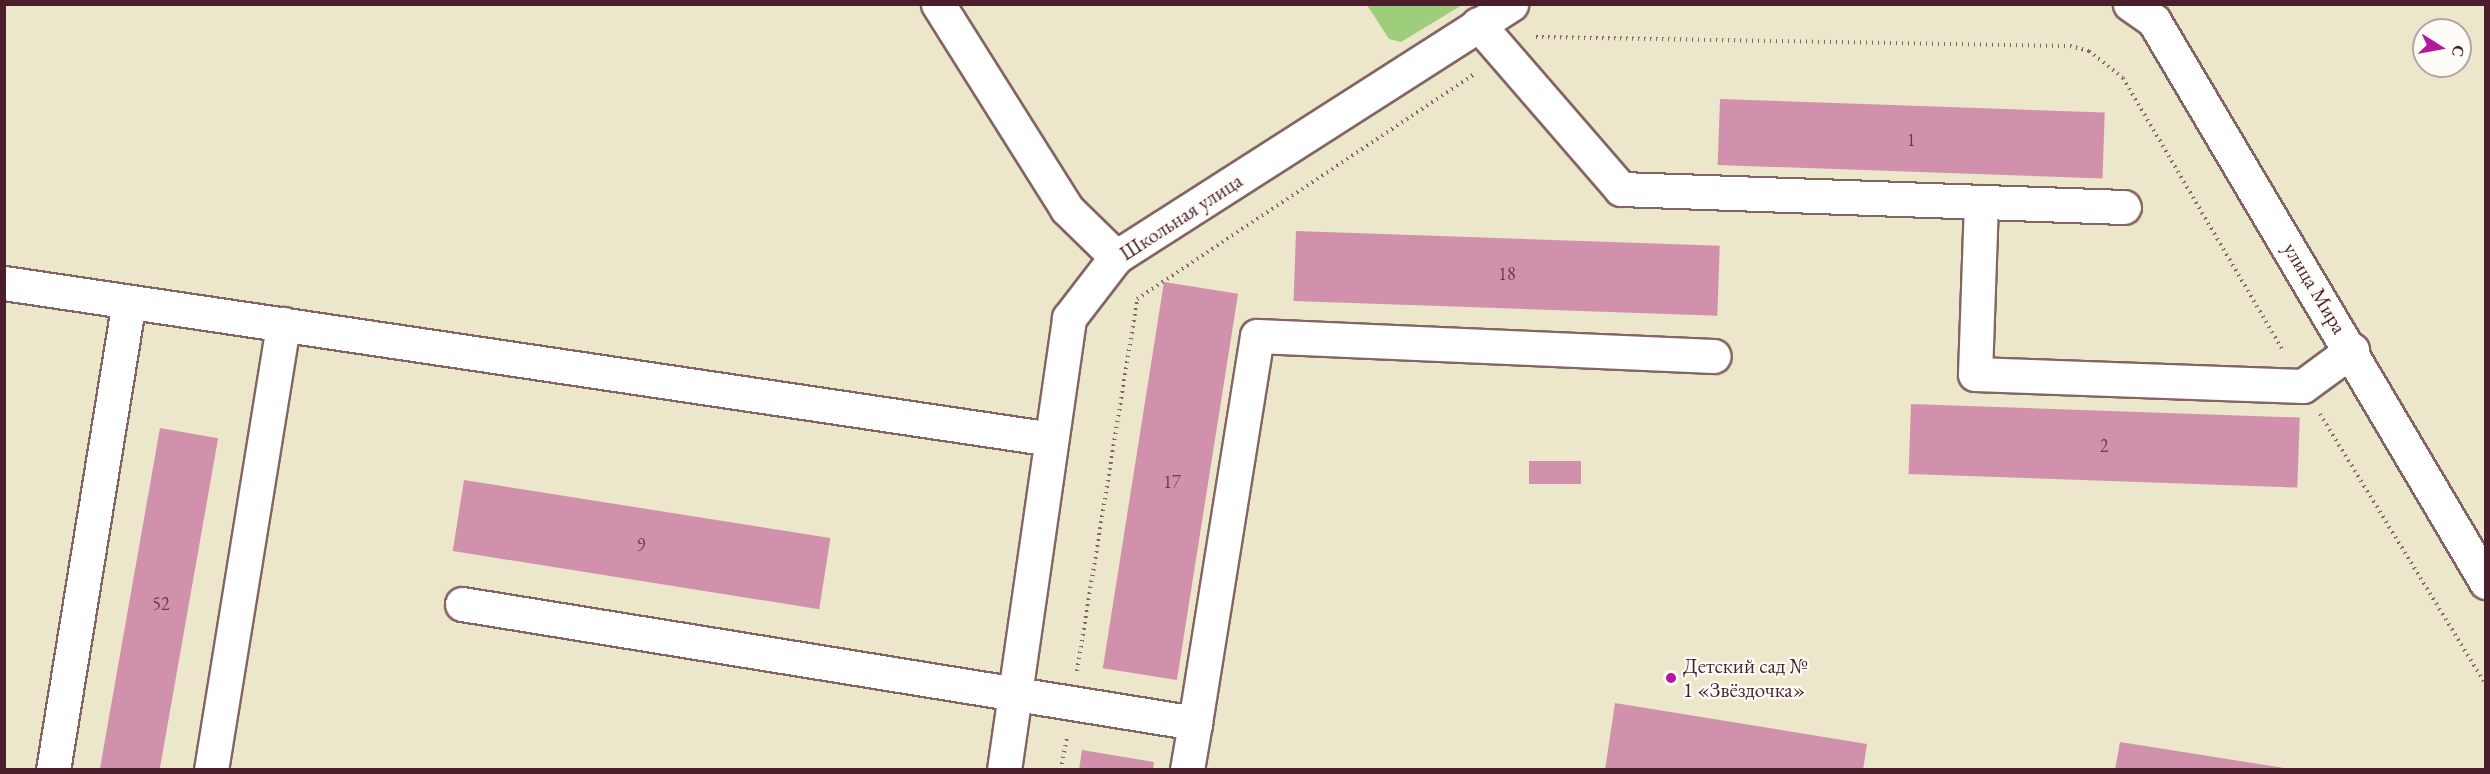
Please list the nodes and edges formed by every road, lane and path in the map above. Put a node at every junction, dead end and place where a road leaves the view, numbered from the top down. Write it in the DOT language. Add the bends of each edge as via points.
graph roads {
  1 [pos="938,4"];
  2 [pos="1511,4"];
  3 [pos="2130,4"];
  4 [pos="1478,24"];
  5 [pos="1504,55"];
  6 [pos="1981,202"];
  7 [pos="2124,207"];
  8 [pos="1116,257"];
  9 [pos="4,283"];
  10 [pos="129,302"];
  11 [pos="283,324"];
  12 [pos="2352,350"];
  13 [pos="1714,356"];
  14 [pos="2303,386"];
  15 [pos="1051,439"];
  16 [pos="2486,582"];
  17 [pos="462,604"];
  18 [pos="2486,685"];
  19 [pos="1017,693"];
  20 [pos="1072,701"];
  21 [pos="1195,723"];
  22 [pos="53,770"];
  23 [pos="211,770"];
  24 [pos="1004,770"];
  25 [pos="1061,770"];
  26 [pos="1187,770"];
  1 -- 8 [label="street" via="1012,114 1067,209"];
  2 -- 4 [label="street, Школьная улица"];
  3 -- 12 [label="street, улица Мира" via="2154,21"];
  4 -- 5 [label="street"];
  4 -- 8 [label="street, Школьная улица"];
  5 -- 6 [label="street" via="1621,189"];
  5 -- 14 [label="path" via="1533,37 2070,46 2089,51 2123,78"];
  5 -- 20 [label="path" via="1137,299"];
  6 -- 7 [label="street"];
  6 -- 14 [label="street" via="1975,374"];
  8 -- 15 [label="street, Школьная улица" via="1070,318"];
  9 -- 10 [label="street"];
  10 -- 11 [label="street"];
  10 -- 22 [label="street"];
  11 -- 15 [label="street"];
  11 -- 23 [label="street"];
  12 -- 14 [label="street"];
  12 -- 16 [label="street, улица Мира"];
  13 -- 21 [label="street" via="1257,336"];
  14 -- 18 [label="path"];
  15 -- 19 [label="street, Школьная улица"];
  17 -- 19 [label="street"];
  19 -- 20 [label="street"];
  19 -- 24 [label="street, Школьная улица"];
  20 -- 21 [label="street"];
  20 -- 25 [label="path"];
  21 -- 26 [label="street"];
}
